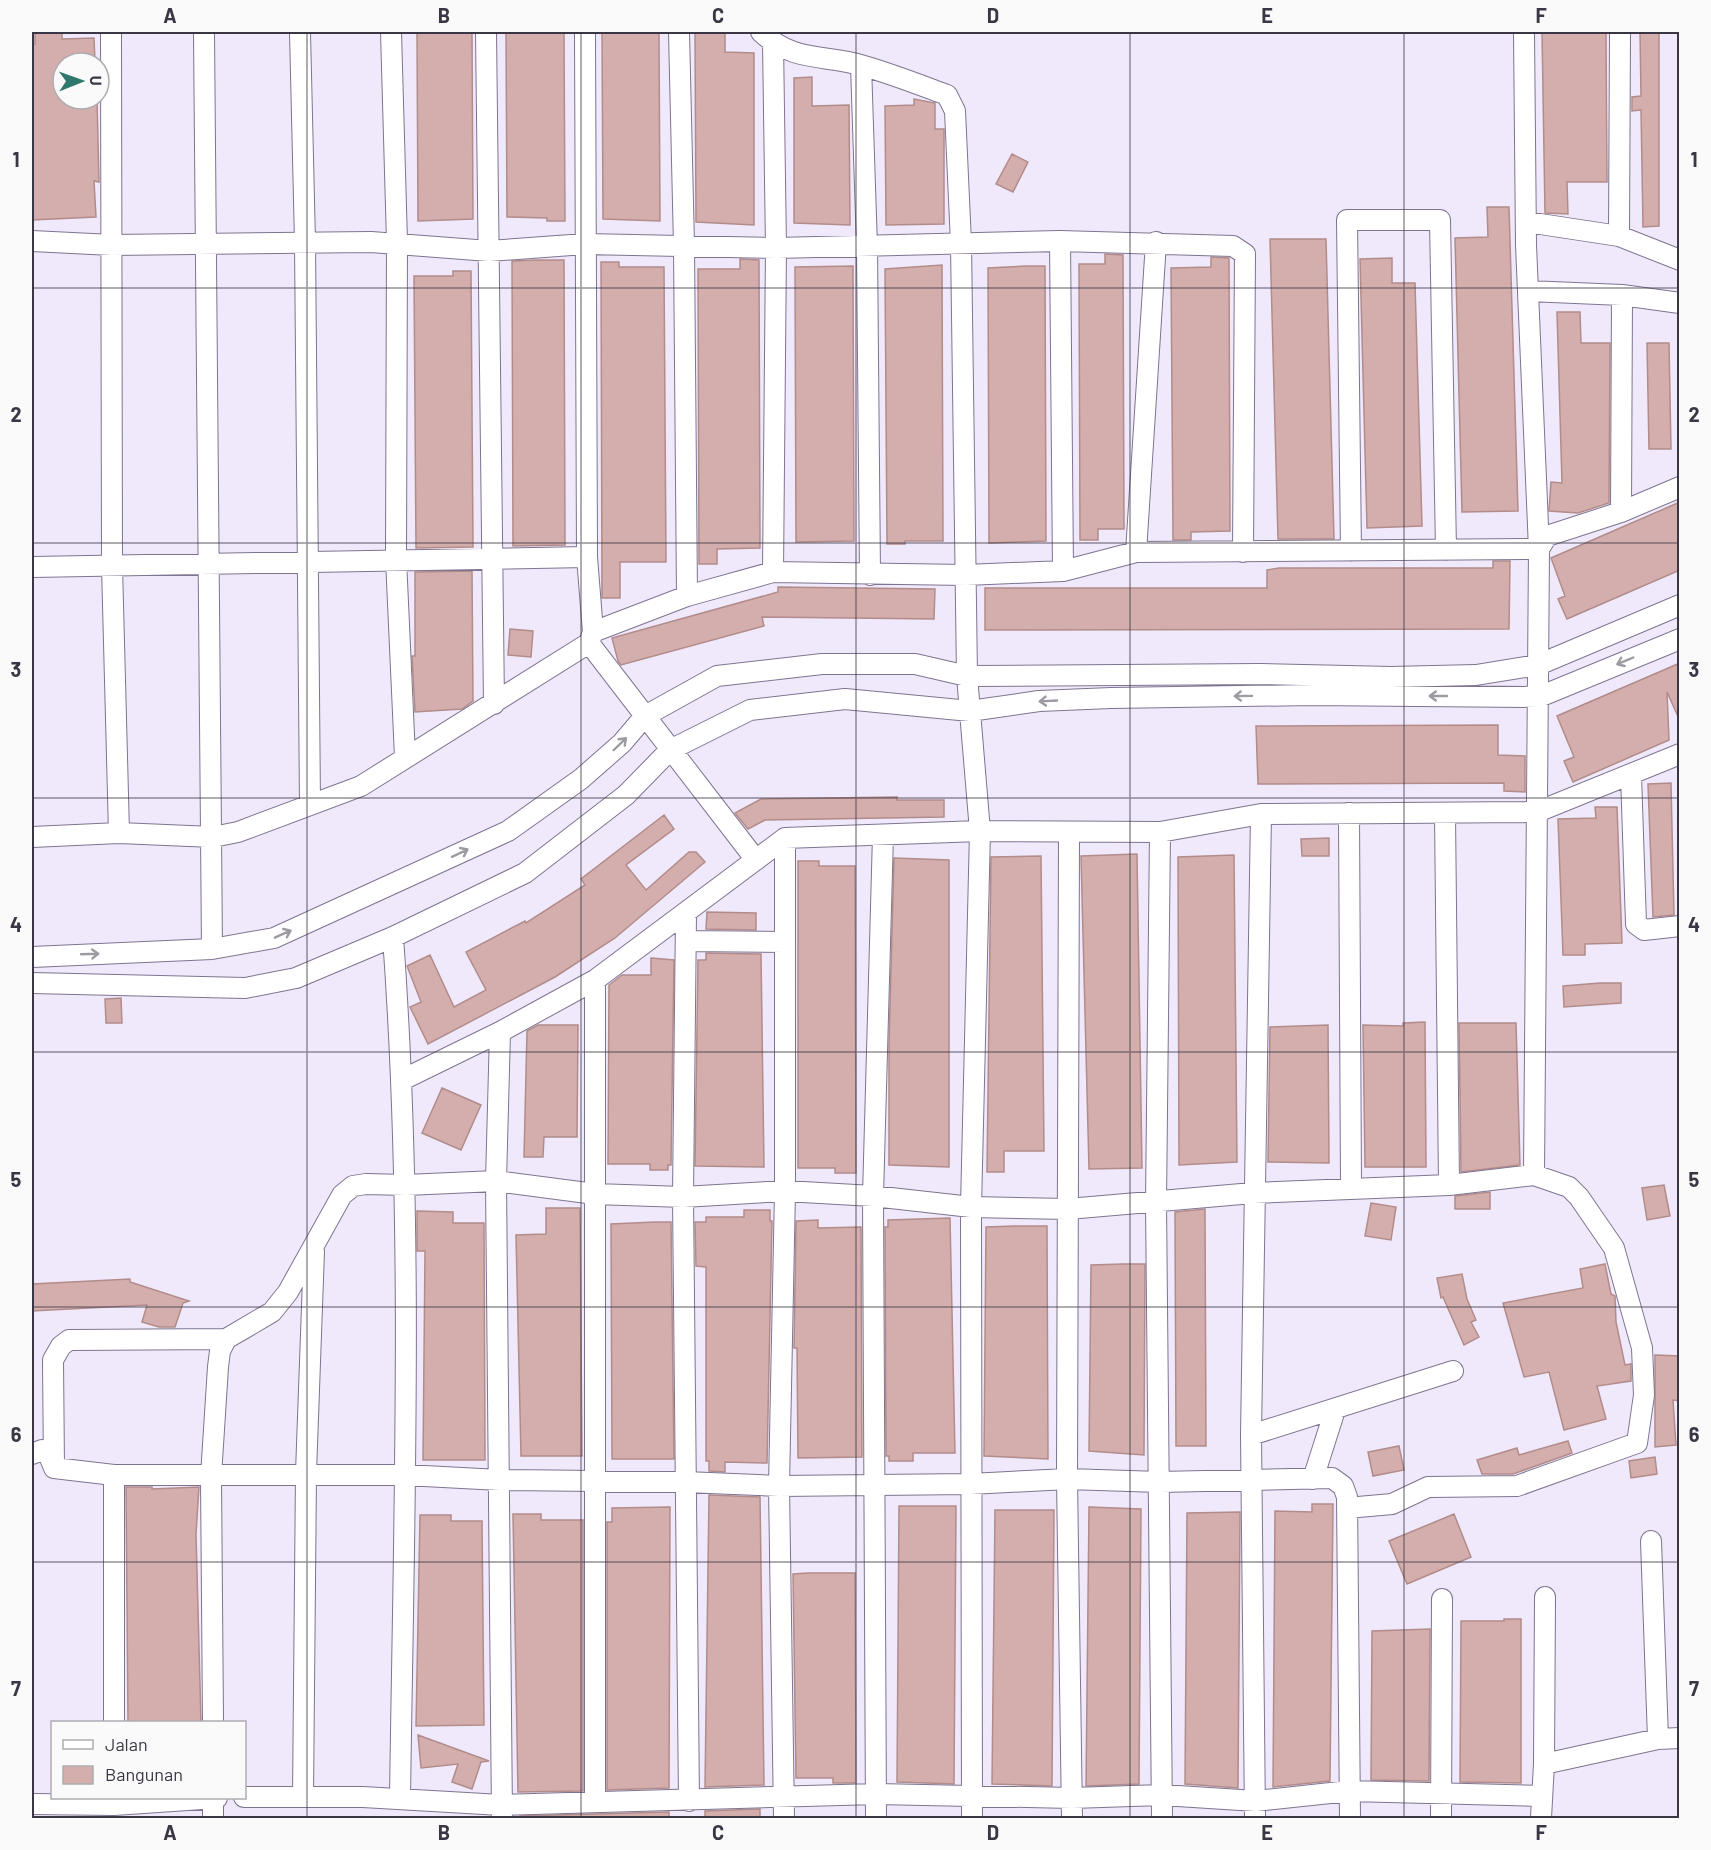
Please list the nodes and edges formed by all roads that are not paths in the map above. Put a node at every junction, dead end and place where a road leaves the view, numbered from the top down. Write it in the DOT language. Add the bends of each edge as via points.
graph roads {
  1 [pos="111,32"];
  2 [pos="204,32"];
  3 [pos="300,32"];
  4 [pos="391,32"];
  5 [pos="486,32"];
  6 [pos="585,32"];
  7 [pos="679,32"];
  8 [pos="1524,32"];
  9 [pos="1620,32"];
  10 [pos="767,37"];
  11 [pos="861,65"];
  12 [pos="1526,233"];
  13 [pos="1618,237"];
  14 [pos="32,241"];
  15 [pos="1060,241"];
  16 [pos="305,242"];
  17 [pos="397,242"];
  18 [pos="1156,242"];
  19 [pos="208,243"];
  20 [pos="961,243"];
  21 [pos="585,244"];
  22 [pos="112,245"];
  23 [pos="684,246"];
  24 [pos="867,247"];
  25 [pos="776,248"];
  26 [pos="489,250"];
  27 [pos="1680,260"];
  28 [pos="1528,291"];
  29 [pos="1622,295"];
  30 [pos="1680,303"];
  31 [pos="1680,487"];
  32 [pos="1621,512"];
  33 [pos="1539,549"];
  34 [pos="1446,550"];
  35 [pos="1351,551"];
  36 [pos="1136,552"];
  37 [pos="1243,552"];
  38 [pos="587,557"];
  39 [pos="495,558"];
  40 [pos="396,559"];
  41 [pos="309,562"];
  42 [pos="211,565"];
  43 [pos="112,566"];
  44 [pos="32,567"];
  45 [pos="1063,571"];
  46 [pos="773,572"];
  47 [pos="870,574"];
  48 [pos="966,574"];
  49 [pos="687,596"];
  50 [pos="1680,605"];
  51 [pos="591,638"];
  52 [pos="1680,639"];
  53 [pos="967,676"];
  54 [pos="1538,684"];
  55 [pos="494,704"];
  56 [pos="970,711"];
  57 [pos="645,716"];
  58 [pos="670,750"];
  59 [pos="1680,754"];
  60 [pos="405,757"];
  61 [pos="1631,775"];
  62 [pos="310,805"];
  63 [pos="1537,812"];
  64 [pos="1349,813"];
  65 [pos="1262,814"];
  66 [pos="1445,814"];
  67 [pos="980,831"];
  68 [pos="119,832"];
  69 [pos="1160,832"];
  70 [pos="1069,834"];
  71 [pos="883,835"];
  72 [pos="32,837"];
  73 [pos="213,837"];
  74 [pos="785,838"];
  75 [pos="756,860"];
  76 [pos="686,914"];
  77 [pos="1680,926"];
  78 [pos="393,937"];
  79 [pos="687,940"];
  80 [pos="785,942"];
  81 [pos="212,949"];
  82 [pos="32,957"];
  83 [pos="595,980"];
  84 [pos="32,983"];
  85 [pos="500,1032"];
  86 [pos="402,1080"];
  87 [pos="1534,1174"];
  88 [pos="496,1181"];
  89 [pos="406,1185"];
  90 [pos="1449,1185"];
  91 [pos="1351,1187"];
  92 [pos="785,1191"];
  93 [pos="1253,1193"];
  94 [pos="595,1194"];
  95 [pos="873,1196"];
  96 [pos="683,1197"];
  97 [pos="1156,1203"];
  98 [pos="970,1207"];
  99 [pos="1068,1209"];
  100 [pos="314,1247"];
  101 [pos="226,1339"];
  102 [pos="1453,1371"];
  103 [pos="1335,1410"];
  104 [pos="1251,1435"];
  105 [pos="32,1454"];
  106 [pos="54,1468"];
  107 [pos="306,1473"];
  108 [pos="405,1474"];
  109 [pos="114,1475"];
  110 [pos="211,1476"];
  111 [pos="1067,1479"];
  112 [pos="1251,1479"];
  113 [pos="1313,1479"];
  114 [pos="500,1480"];
  115 [pos="595,1481"];
  116 [pos="685,1482"];
  117 [pos="1160,1482"];
  118 [pos="874,1484"];
  119 [pos="970,1484"];
  120 [pos="779,1486"];
  121 [pos="1347,1508"];
  122 [pos="1651,1541"];
  123 [pos="1545,1597"];
  124 [pos="1442,1599"];
  125 [pos="114,1721"];
  126 [pos="213,1721"];
  127 [pos="1680,1738"];
  128 [pos="1658,1739"];
  129 [pos="1544,1764"];
  130 [pos="1349,1791"];
  131 [pos="876,1794"];
  132 [pos="1162,1795"];
  133 [pos="1440,1795"];
  134 [pos="971,1796"];
  135 [pos="1541,1796"];
  136 [pos="246,1797"];
  137 [pos="303,1797"];
  138 [pos="400,1798"];
  139 [pos="784,1798"];
  140 [pos="1072,1798"];
  141 [pos="181,1799"];
  142 [pos="215,1799"];
  143 [pos="114,1801"];
  144 [pos="689,1801"];
  145 [pos="595,1802"];
  146 [pos="32,1804"];
  147 [pos="1256,1810"];
  148 [pos="502,1812"];
  149 [pos="213,1818"];
  150 [pos="784,1818"];
  151 [pos="876,1818"];
  152 [pos="972,1818"];
  153 [pos="1072,1818"];
  154 [pos="1162,1818"];
  155 [pos="1350,1818"];
  156 [pos="1441,1818"];
  157 [pos="1541,1818"];
  1 -- 22 [label="street"];
  2 -- 19 [label="street"];
  3 -- 16 [label="street"];
  4 -- 17 [label="street"];
  5 -- 26 [label="street"];
  6 -- 21 [label="street"];
  7 -- 23 [label="street"];
  8 -- 12 [label="street"];
  9 -- 13 [label="street"];
  10 -- 11 [label="street" via="785,50"];
  10 -- 25 [label="street"];
  11 -- 20 [label="street" via="947,95 952,102"];
  11 -- 24 [label="street"];
  12 -- 13 [label="street"];
  12 -- 28 [label="street"];
  13 -- 27 [label="street"];
  14 -- 22 [label="street"];
  15 -- 18 [label="street"];
  15 -- 20 [label="street"];
  15 -- 45 [label="street"];
  16 -- 17 [label="street"];
  16 -- 19 [label="street"];
  16 -- 41 [label="street"];
  17 -- 26 [label="street"];
  17 -- 40 [label="street"];
  18 -- 36 [label="street"];
  18 -- 37 [label="street" via="1233,246 1245,254"];
  19 -- 22 [label="street"];
  19 -- 42 [label="street"];
  20 -- 24 [label="street"];
  20 -- 48 [label="street"];
  21 -- 23 [label="street"];
  21 -- 26 [label="street"];
  21 -- 38 [label="street"];
  22 -- 43 [label="street"];
  23 -- 25 [label="street"];
  23 -- 49 [label="street"];
  24 -- 25 [label="street"];
  24 -- 47 [label="street"];
  25 -- 46 [label="street"];
  26 -- 39 [label="street"];
  28 -- 29 [label="street"];
  28 -- 33 [label="street"];
  29 -- 30 [label="street"];
  29 -- 32 [label="street"];
  31 -- 32 [label="street"];
  32 -- 33 [label="street" via="1547,536"];
  33 -- 34 [label="street"];
  33 -- 54 [label="street"];
  34 -- 35 [label="street"];
  34 -- 35 [label="street" via="1440,220 1347,220"];
  35 -- 37 [label="street"];
  36 -- 37 [label="street"];
  36 -- 45 [label="street"];
  38 -- 39 [label="street"];
  38 -- 51 [label="street"];
  39 -- 40 [label="street"];
  39 -- 55 [label="street"];
  40 -- 41 [label="street"];
  40 -- 60 [label="street"];
  41 -- 42 [label="street"];
  41 -- 62 [label="street"];
  42 -- 43 [label="street"];
  42 -- 73 [label="street"];
  43 -- 44 [label="street"];
  43 -- 68 [label="street"];
  45 -- 48 [label="street"];
  46 -- 47 [label="street"];
  46 -- 49 [label="street"];
  47 -- 48 [label="street"];
  48 -- 53 [label="street"];
  49 -- 51 [label="street"];
  50 -- 54 [label="street"];
  51 -- 55 [label="street"];
  51 -- 57 [label="street"];
  52 -- 54 [label="street, one-way"];
  53 -- 54 [label="street" via="1476,675"];
  53 -- 56 [label="street"];
  53 -- 57 [label="street" via="915,664 822,664 717,676"];
  54 -- 56 [label="street, one-way" via="1312,695 1039,701"];
  54 -- 63 [label="street"];
  55 -- 60 [label="street"];
  56 -- 58 [label="street" via="846,699 750,710"];
  56 -- 67 [label="street"];
  57 -- 58 [label="street"];
  81 -- 57 [label="street, one-way" via="274,938 508,831 581,779"];
  58 -- 75 [label="street"];
  58 -- 78 [label="street" via="627,795 525,873"];
  59 -- 61 [label="street"];
  60 -- 62 [label="street" via="361,786"];
  61 -- 63 [label="street"];
  61 -- 77 [label="street" via="1636,924 1644,930"];
  62 -- 73 [label="street" via="238,832"];
  63 -- 66 [label="street"];
  63 -- 87 [label="street"];
  64 -- 65 [label="street"];
  64 -- 66 [label="street"];
  64 -- 91 [label="street"];
  65 -- 69 [label="street"];
  65 -- 93 [label="street"];
  66 -- 90 [label="street"];
  67 -- 70 [label="street"];
  67 -- 71 [label="street"];
  67 -- 98 [label="street"];
  68 -- 72 [label="street"];
  68 -- 73 [label="street"];
  69 -- 70 [label="street"];
  69 -- 97 [label="street"];
  70 -- 99 [label="street"];
  71 -- 74 [label="street"];
  71 -- 95 [label="street"];
  73 -- 81 [label="street"];
  74 -- 75 [label="street"];
  74 -- 80 [label="street"];
  75 -- 76 [label="street"];
  76 -- 79 [label="street"];
  76 -- 83 [label="street"];
  78 -- 84 [label="street" via="296,978 245,988"];
  78 -- 86 [label="street"];
  79 -- 80 [label="street"];
  79 -- 96 [label="street"];
  80 -- 92 [label="street"];
  82 -- 81 [label="street, one-way"];
  83 -- 85 [label="street"];
  83 -- 94 [label="street"];
  85 -- 86 [label="street"];
  85 -- 88 [label="street"];
  86 -- 89 [label="street"];
  87 -- 90 [label="street"];
  87 -- 121 [label="street" via="1569,1187 1614,1248 1642,1348 1644,1395 1637,1443 1517,1485 1428,1487 1392,1504"];
  88 -- 89 [label="street"];
  88 -- 94 [label="street"];
  88 -- 114 [label="street"];
  89 -- 100 [label="street" via="353,1186 342,1195"];
  89 -- 108 [label="street"];
  90 -- 91 [label="street"];
  91 -- 93 [label="street"];
  92 -- 95 [label="street"];
  92 -- 96 [label="street"];
  92 -- 120 [label="street"];
  93 -- 97 [label="street"];
  93 -- 104 [label="street"];
  94 -- 96 [label="street"];
  94 -- 115 [label="street"];
  95 -- 98 [label="street"];
  95 -- 118 [label="street"];
  96 -- 116 [label="street"];
  97 -- 99 [label="street"];
  97 -- 117 [label="street"];
  98 -- 99 [label="street"];
  98 -- 119 [label="street"];
  99 -- 111 [label="street"];
  100 -- 101 [label="street" via="272,1312"];
  100 -- 107 [label="street"];
  101 -- 106 [label="street" via="69,1340 53,1360"];
  101 -- 110 [label="street" via="218,1367"];
  102 -- 103 [label="street"];
  103 -- 104 [label="street"];
  103 -- 113 [label="street"];
  104 -- 112 [label="street"];
  105 -- 106 [label="street" via="42,1450 48,1453"];
  106 -- 109 [label="street"];
  107 -- 108 [label="street"];
  107 -- 110 [label="street"];
  107 -- 137 [label="street"];
  108 -- 114 [label="street"];
  108 -- 138 [label="street"];
  109 -- 110 [label="street"];
  109 -- 125 [label="street"];
  110 -- 126 [label="street"];
  111 -- 117 [label="street"];
  111 -- 119 [label="street"];
  111 -- 140 [label="street"];
  112 -- 113 [label="street"];
  112 -- 117 [label="street"];
  112 -- 147 [label="street"];
  113 -- 121 [label="street" via="1332,1478 1343,1486"];
  114 -- 115 [label="street"];
  114 -- 148 [label="street"];
  115 -- 116 [label="street"];
  115 -- 145 [label="street"];
  116 -- 120 [label="street"];
  116 -- 144 [label="street"];
  117 -- 132 [label="street"];
  118 -- 119 [label="street"];
  118 -- 120 [label="street"];
  118 -- 131 [label="street"];
  119 -- 134 [label="street"];
  120 -- 139 [label="street"];
  121 -- 130 [label="street"];
  122 -- 128 [label="street"];
  123 -- 129 [label="street"];
  124 -- 133 [label="street"];
  127 -- 128 [label="street"];
  128 -- 129 [label="street"];
  129 -- 135 [label="street"];
  130 -- 133 [label="street"];
  130 -- 147 [label="street"];
  130 -- 155 [label="street"];
  131 -- 134 [label="street"];
  131 -- 139 [label="street"];
  131 -- 151 [label="street"];
  132 -- 140 [label="street"];
  132 -- 147 [label="street"];
  132 -- 154 [label="street"];
  133 -- 135 [label="street"];
  133 -- 156 [label="street"];
  134 -- 140 [label="street"];
  134 -- 152 [label="street"];
  135 -- 157 [label="street"];
  136 -- 137 [label="street"];
  137 -- 138 [label="street"];
  138 -- 148 [label="street"];
  139 -- 144 [label="street"];
  139 -- 150 [label="street"];
  140 -- 153 [label="street"];
  141 -- 143 [label="street"];
  142 -- 149 [label="street"];
  143 -- 146 [label="street"];
  144 -- 145 [label="street"];
  145 -- 148 [label="street"];
}
